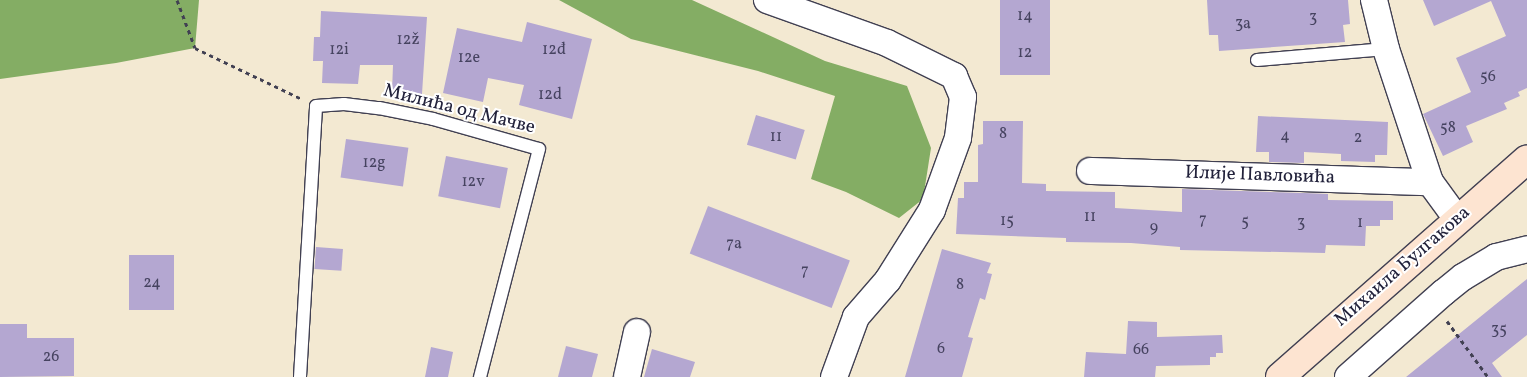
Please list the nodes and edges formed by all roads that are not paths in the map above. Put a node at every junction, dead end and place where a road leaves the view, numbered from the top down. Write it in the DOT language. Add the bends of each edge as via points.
graph roads {
  1 [pos="767,0"];
  2 [pos="1374,0"];
  3 [pos="1386,49"];
  4 [pos="1256,60"];
  5 [pos="1527,159"];
  6 [pos="1090,171"];
  7 [pos="1430,182"];
  8 [pos="1457,219"];
  9 [pos="1527,249"];
  10 [pos="637,332"];
  11 [pos="300,377"];
  12 [pos="480,377"];
  13 [pos="627,377"];
  14 [pos="834,377"];
  15 [pos="1280,377"];
  16 [pos="1348,377"];
  1 -- 14 [label="street" via="887,43 954,76 963,97 958,138 932,210 888,280 856,317"];
  2 -- 3 [label="street"];
  3 -- 4 [label="lane"];
  3 -- 7 [label="street"];
  5 -- 8 [label="street, Михаила Булгакова"];
  6 -- 7 [label="street, Илије Павловића"];
  7 -- 8 [label="street"];
  8 -- 15 [label="street, Михаила Булгакова"];
  9 -- 16 [label="street" via="1496,257 1463,277"];
  10 -- 13 [label="street"];
  11 -- 12 [label="lane, Милића од Мачве" via="316,106 344,104 433,119 539,149"];
}
